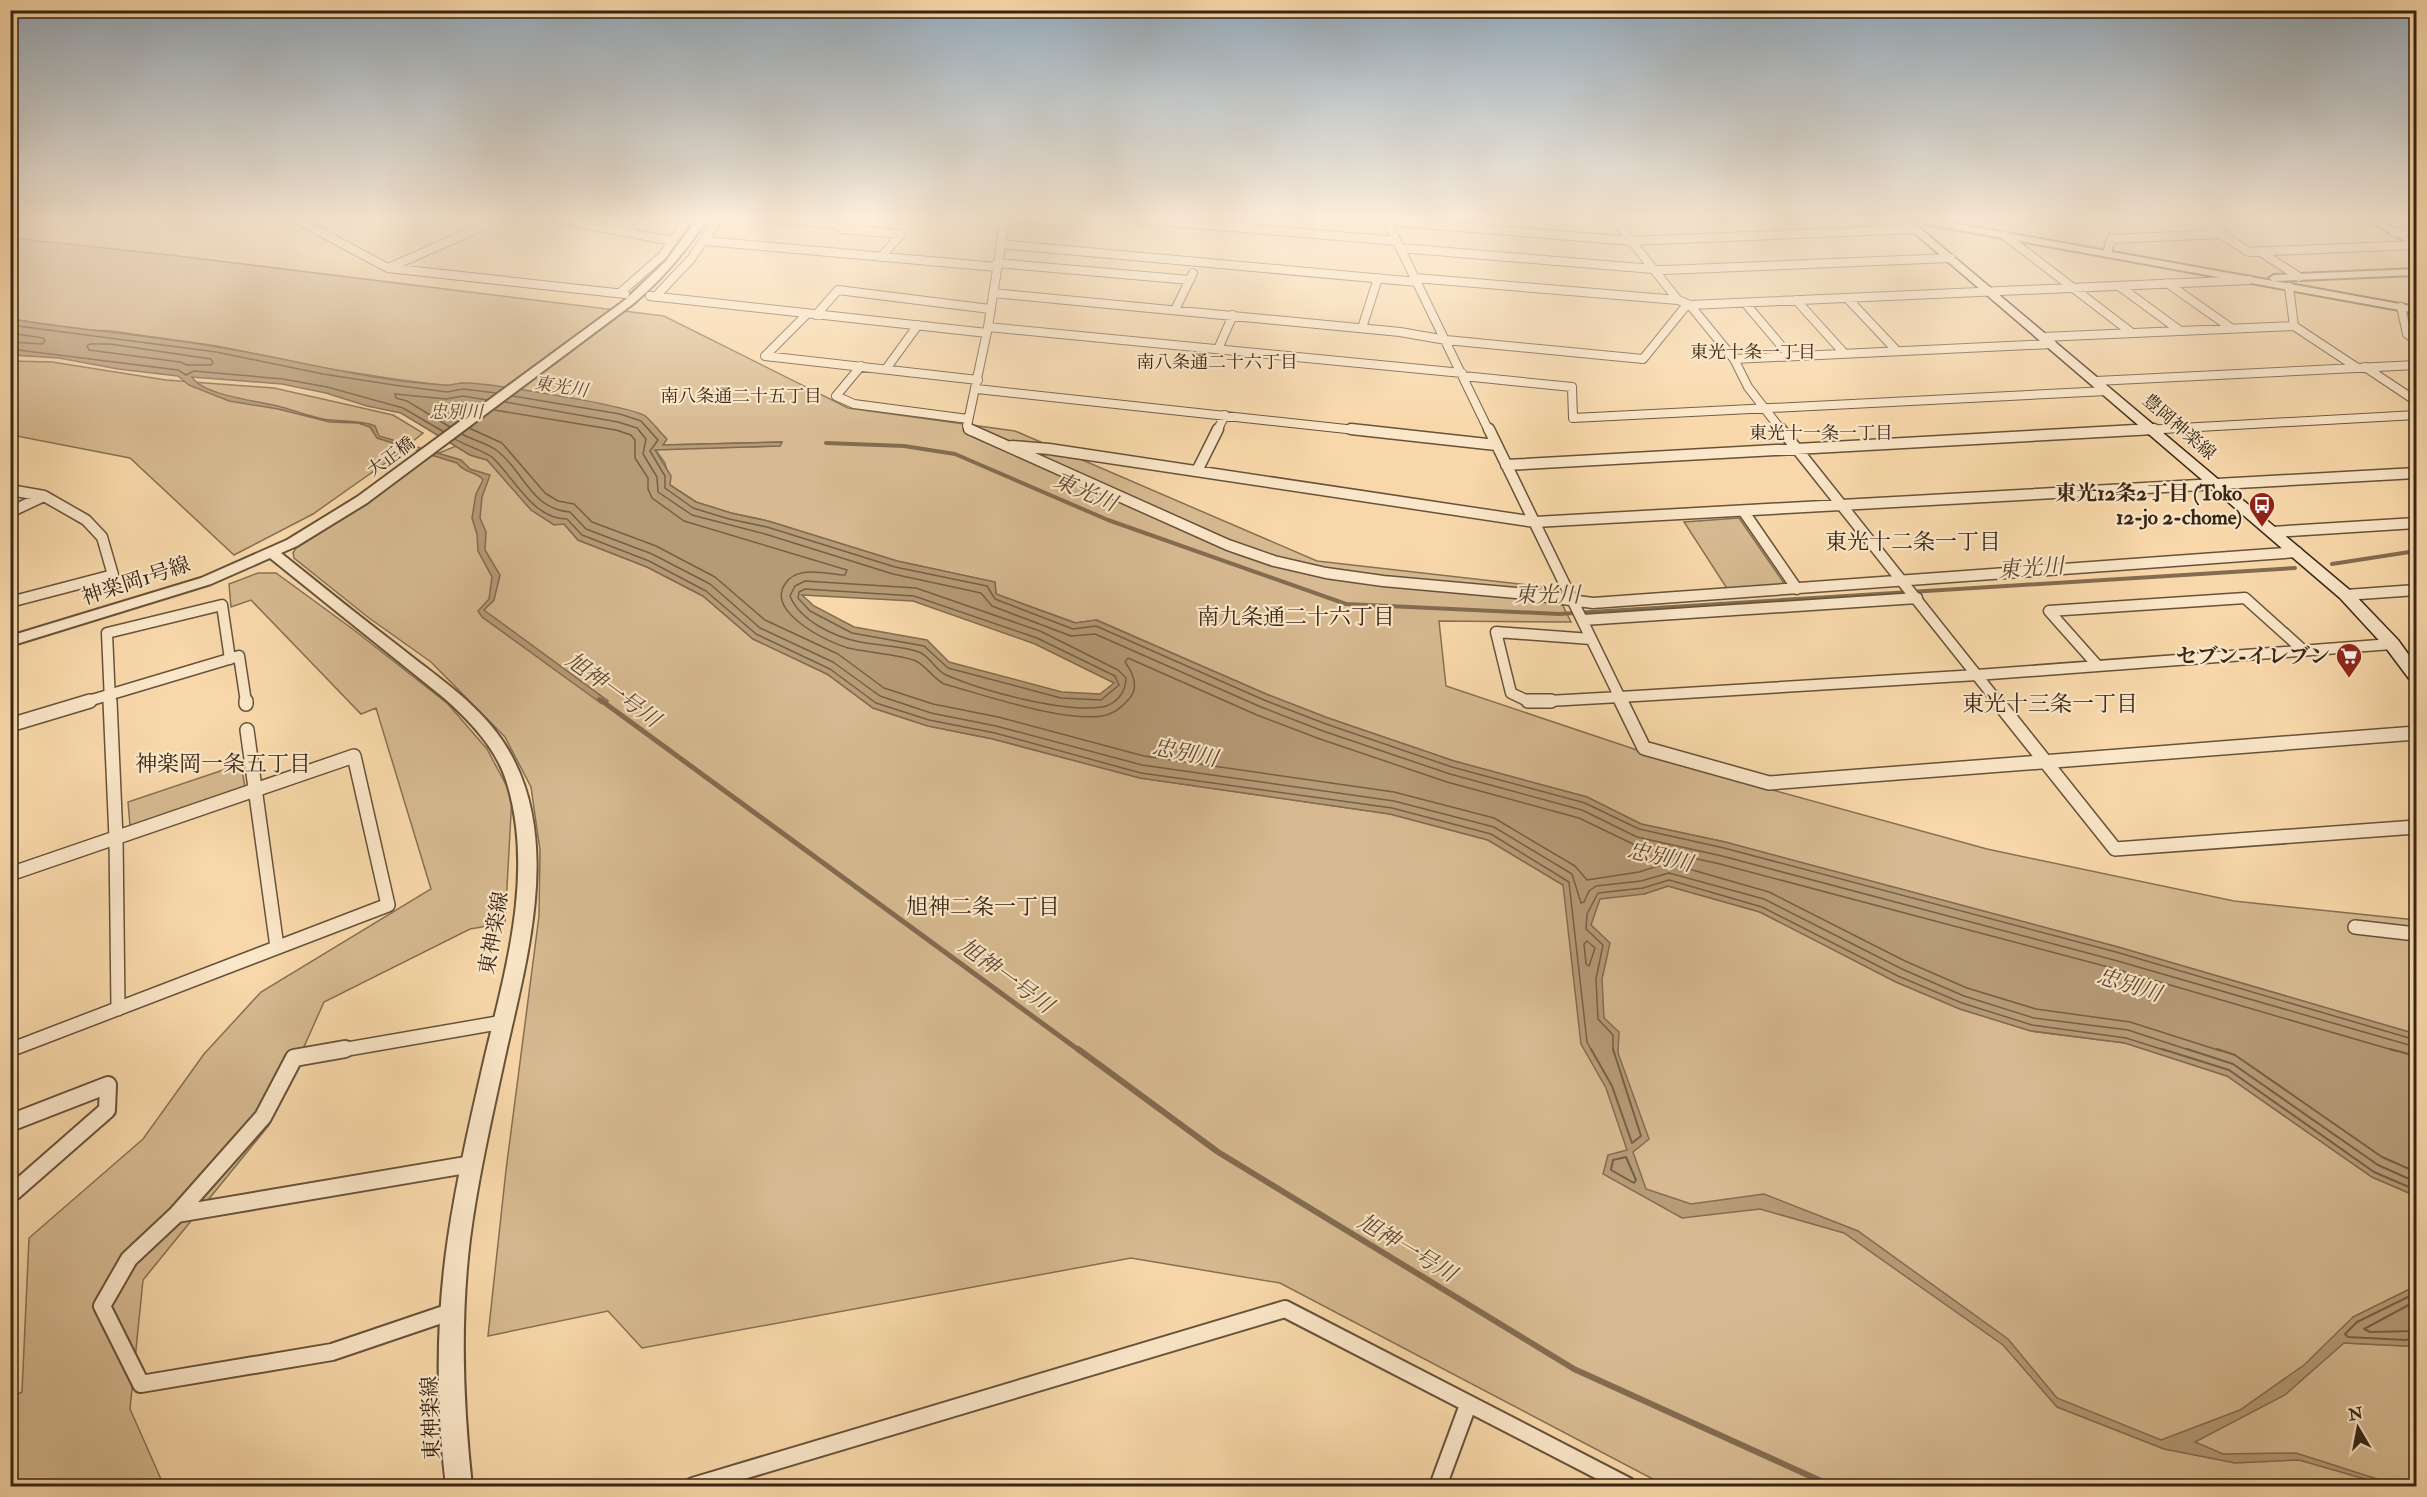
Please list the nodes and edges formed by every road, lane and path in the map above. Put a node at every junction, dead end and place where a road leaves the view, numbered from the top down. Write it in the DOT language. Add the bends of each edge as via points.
graph roads {
  1 [pos="577,289"];
  2 [pos="628,289"];
  3 [pos="644,289"];
  4 [pos="662,289"];
  5 [pos="994,289"];
  6 [pos="1186,289"];
  7 [pos="1375,289"];
  8 [pos="1420,289"];
  9 [pos="1532,289"];
  10 [pos="1669,289"];
  11 [pos="1987,289"];
  12 [pos="2049,289"];
  13 [pos="2074,289"];
  14 [pos="2123,289"];
  15 [pos="2175,289"];
  16 [pos="2289,289"];
  17 [pos="2299,289"];
  18 [pos="1989,291"];
  19 [pos="993,293"];
  20 [pos="1847,298"];
  21 [pos="1678,300"];
  22 [pos="1796,300"];
  23 [pos="1745,303"];
  24 [pos="1690,305"];
  25 [pos="2401,307"];
  26 [pos="990,309"];
  27 [pos="1175,310"];
  28 [pos="2416,310"];
  29 [pos="811,314"];
  30 [pos="1233,315"];
  31 [pos="918,325"];
  32 [pos="2294,326"];
  33 [pos="1362,328"];
  34 [pos="2231,328"];
  35 [pos="987,330"];
  36 [pos="2179,330"];
  37 [pos="2132,333"];
  38 [pos="1446,340"];
  39 [pos="2047,340"];
  40 [pos="2416,340"];
  41 [pos="1218,349"];
  42 [pos="1897,351"];
  43 [pos="1844,353"];
  44 [pos="1790,356"];
  45 [pos="1734,358"];
  46 [pos="2416,364"];
  47 [pos="861,366"];
  48 [pos="2361,367"];
  49 [pos="886,369"];
  50 [pos="1462,374"];
  51 [pos="2096,381"];
  52 [pos="977,384"];
  53 [pos="2107,391"];
  54 [pos="2416,401"];
  55 [pos="1765,408"];
  56 [pos="1225,415"];
  57 [pos="2416,415"];
  58 [pos="968,419"];
  59 [pos="2152,430"];
  60 [pos="1002,445"];
  61 [pos="1496,445"];
  62 [pos="1797,450"];
  63 [pos="1506,465"];
  64 [pos="1197,471"];
  65 [pos="2416,473"];
  66 [pos="2217,485"];
  67 [pos="10,490"];
  68 [pos="44,496"];
  69 [pos="1843,506"];
  70 [pos="10,512"];
  71 [pos="1744,512"];
  72 [pos="1535,522"];
  73 [pos="2416,523"];
  74 [pos="2272,532"];
  75 [pos="2297,552"];
  76 [pos="272,553"];
  77 [pos="1797,589"];
  78 [pos="1910,590"];
  79 [pos="2416,590"];
  80 [pos="2346,595"];
  81 [pos="10,602"];
  82 [pos="1578,611"];
  83 [pos="1592,639"];
  84 [pos="10,641"];
  85 [pos="2392,644"];
  86 [pos="2304,651"];
  87 [pos="230,659"];
  88 [pos="2097,664"];
  89 [pos="1977,675"];
  90 [pos="2416,676"];
  91 [pos="110,695"];
  92 [pos="1620,697"];
  93 [pos="246,704"];
  94 [pos="10,725"];
  95 [pos="247,730"];
  96 [pos="2416,734"];
  97 [pos="2047,763"];
  98 [pos="256,790"];
  99 [pos="2416,827"];
  100 [pos="116,838"];
  101 [pos="10,874"];
  102 [pos="2355,927"];
  103 [pos="2416,934"];
  104 [pos="277,947"];
  105 [pos="118,1009"];
  106 [pos="503,1022"];
  107 [pos="10,1050"];
  108 [pos="10,1123"];
  109 [pos="472,1164"];
  110 [pos="10,1195"];
  111 [pos="177,1214"];
  112 [pos="453,1311"];
  113 [pos="1468,1405"];
  114 [pos="459,1486"];
  115 [pos="693,1486"];
  116 [pos="1437,1486"];
  117 [pos="1628,1486"];
  1 -- 2 [label="street" via="623,294"];
  3 -- 76 [label="street, 大正橋" via="362,500"];
  4 -- 29 [label="street" via="653,297"];
  5 -- 19 [label="street"];
  6 -- 27 [label="street"];
  7 -- 33 [label="street"];
  8 -- 38 [label="street"];
  9 -- 21 [label="street"];
  10 -- 21 [label="street"];
  11 -- 18 [label="main road, 豊岡神楽線"];
  12 -- 18 [label="street"];
  13 -- 37 [label="street"];
  14 -- 36 [label="street"];
  15 -- 34 [label="street"];
  16 -- 32 [label="street"];
  17 -- 25 [label="street"];
  18 -- 20 [label="street"];
  18 -- 39 [label="main road, 豊岡神楽線"];
  19 -- 26 [label="street"];
  19 -- 27 [label="street"];
  20 -- 22 [label="street"];
  20 -- 42 [label="street"];
  21 -- 24 [label="street"];
  22 -- 23 [label="street"];
  22 -- 43 [label="street"];
  23 -- 24 [label="street"];
  23 -- 44 [label="street"];
  24 -- 38 [label="street" via="1643,359"];
  24 -- 45 [label="street"];
  25 -- 28 [label="street"];
  25 -- 40 [label="street" via="2407,334"];
  26 -- 29 [label="street" via="838,290"];
  26 -- 35 [label="street"];
  27 -- 30 [label="street"];
  29 -- 31 [label="street"];
  29 -- 47 [label="street" via="765,356"];
  30 -- 33 [label="street"];
  30 -- 41 [label="street"];
  31 -- 35 [label="street"];
  31 -- 49 [label="street"];
  32 -- 34 [label="street"];
  32 -- 48 [label="street"];
  33 -- 38 [label="street"];
  34 -- 36 [label="street"];
  35 -- 41 [label="street"];
  35 -- 52 [label="street"];
  36 -- 37 [label="street"];
  37 -- 39 [label="street"];
  38 -- 50 [label="street"];
  39 -- 42 [label="street"];
  39 -- 51 [label="main road, 豊岡神楽線"];
  41 -- 50 [label="street"];
  42 -- 43 [label="street"];
  43 -- 44 [label="street"];
  44 -- 45 [label="street"];
  45 -- 55 [label="street" via="1748,387"];
  46 -- 48 [label="street"];
  47 -- 49 [label="street"];
  47 -- 58 [label="street" via="836,396 854,404"];
  48 -- 51 [label="street"];
  48 -- 54 [label="street"];
  49 -- 52 [label="street"];
  50 -- 55 [label="street" via="1572,387 1573,418"];
  50 -- 61 [label="street"];
  51 -- 53 [label="main road, 豊岡神楽線"];
  52 -- 56 [label="street"];
  52 -- 58 [label="street"];
  53 -- 55 [label="street"];
  53 -- 59 [label="main road, 豊岡神楽線"];
  55 -- 62 [label="street"];
  56 -- 61 [label="street"];
  56 -- 64 [label="street"];
  57 -- 59 [label="street"];
  58 -- 60 [label="street" via="969,430"];
  59 -- 62 [label="street"];
  59 -- 66 [label="main road, 豊岡神楽線"];
  60 -- 64 [label="street"];
  60 -- 82 [label="street" via="1228,545 1274,561 1383,581 1516,593"];
  61 -- 63 [label="street"];
  62 -- 63 [label="street"];
  62 -- 69 [label="street"];
  63 -- 72 [label="street"];
  64 -- 72 [label="street"];
  65 -- 66 [label="street"];
  66 -- 69 [label="street"];
  66 -- 74 [label="main road, 豊岡神楽線"];
  67 -- 68 [label="street"];
  68 -- 70 [label="street"];
  68 -- 81 [label="street" via="86,520 102,537 113,575"];
  69 -- 71 [label="street"];
  69 -- 78 [label="street"];
  71 -- 72 [label="street"];
  71 -- 77 [label="street"];
  72 -- 82 [label="street"];
  73 -- 74 [label="street"];
  74 -- 75 [label="main road, 豊岡神楽線"];
  75 -- 78 [label="street"];
  75 -- 80 [label="main road, 豊岡神楽線"];
  76 -- 84 [label="street, 神楽岡1号線" via="206,581"];
  76 -- 106 [label="street, 東神楽線" via="460,702 497,745 520,794 527,852 521,939"];
  77 -- 78 [label="street"];
  77 -- 82 [label="street" via="1593,603"];
  78 -- 82 [label="street"];
  78 -- 89 [label="street"];
  79 -- 80 [label="street"];
  80 -- 85 [label="main road, 豊岡神楽線"];
  82 -- 83 [label="street"];
  83 -- 92 [label="street"];
  83 -- 92 [label="street" via="1496,632 1511,693 1530,702"];
  85 -- 86 [label="street"];
  85 -- 90 [label="main road, 豊岡神楽線"];
  86 -- 88 [label="street"];
  86 -- 88 [label="street" via="2246,598 2049,611"];
  87 -- 91 [label="street"];
  87 -- 91 [label="street" via="222,605 107,633"];
  87 -- 93 [label="street" via="239,656"];
  88 -- 89 [label="street"];
  89 -- 92 [label="street"];
  89 -- 97 [label="street"];
  91 -- 94 [label="street"];
  91 -- 100 [label="street"];
  92 -- 97 [label="street" via="1644,748 1769,783"];
  95 -- 98 [label="street"];
  96 -- 97 [label="street"];
  97 -- 99 [label="street" via="2115,849"];
  98 -- 100 [label="street"];
  98 -- 104 [label="street"];
  98 -- 104 [label="street" via="354,756 388,905"];
  100 -- 101 [label="street"];
  100 -- 105 [label="street"];
  102 -- 103 [label="street"];
  104 -- 105 [label="street"];
  105 -- 107 [label="street"];
  106 -- 109 [label="street, 東神楽線"];
  106 -- 111 [label="street" via="294,1058 263,1117"];
  108 -- 110 [label="street" via="108,1084 108,1110"];
  109 -- 111 [label="street"];
  109 -- 112 [label="street, 東神楽線" via="459,1241"];
  111 -- 112 [label="street" via="129,1259 102,1306 141,1384 332,1352"];
  112 -- 114 [label="street, 東神楽線" via="452,1421"];
  113 -- 115 [label="street" via="1285,1310"];
  113 -- 116 [label="street"];
  113 -- 117 [label="street"];
}
